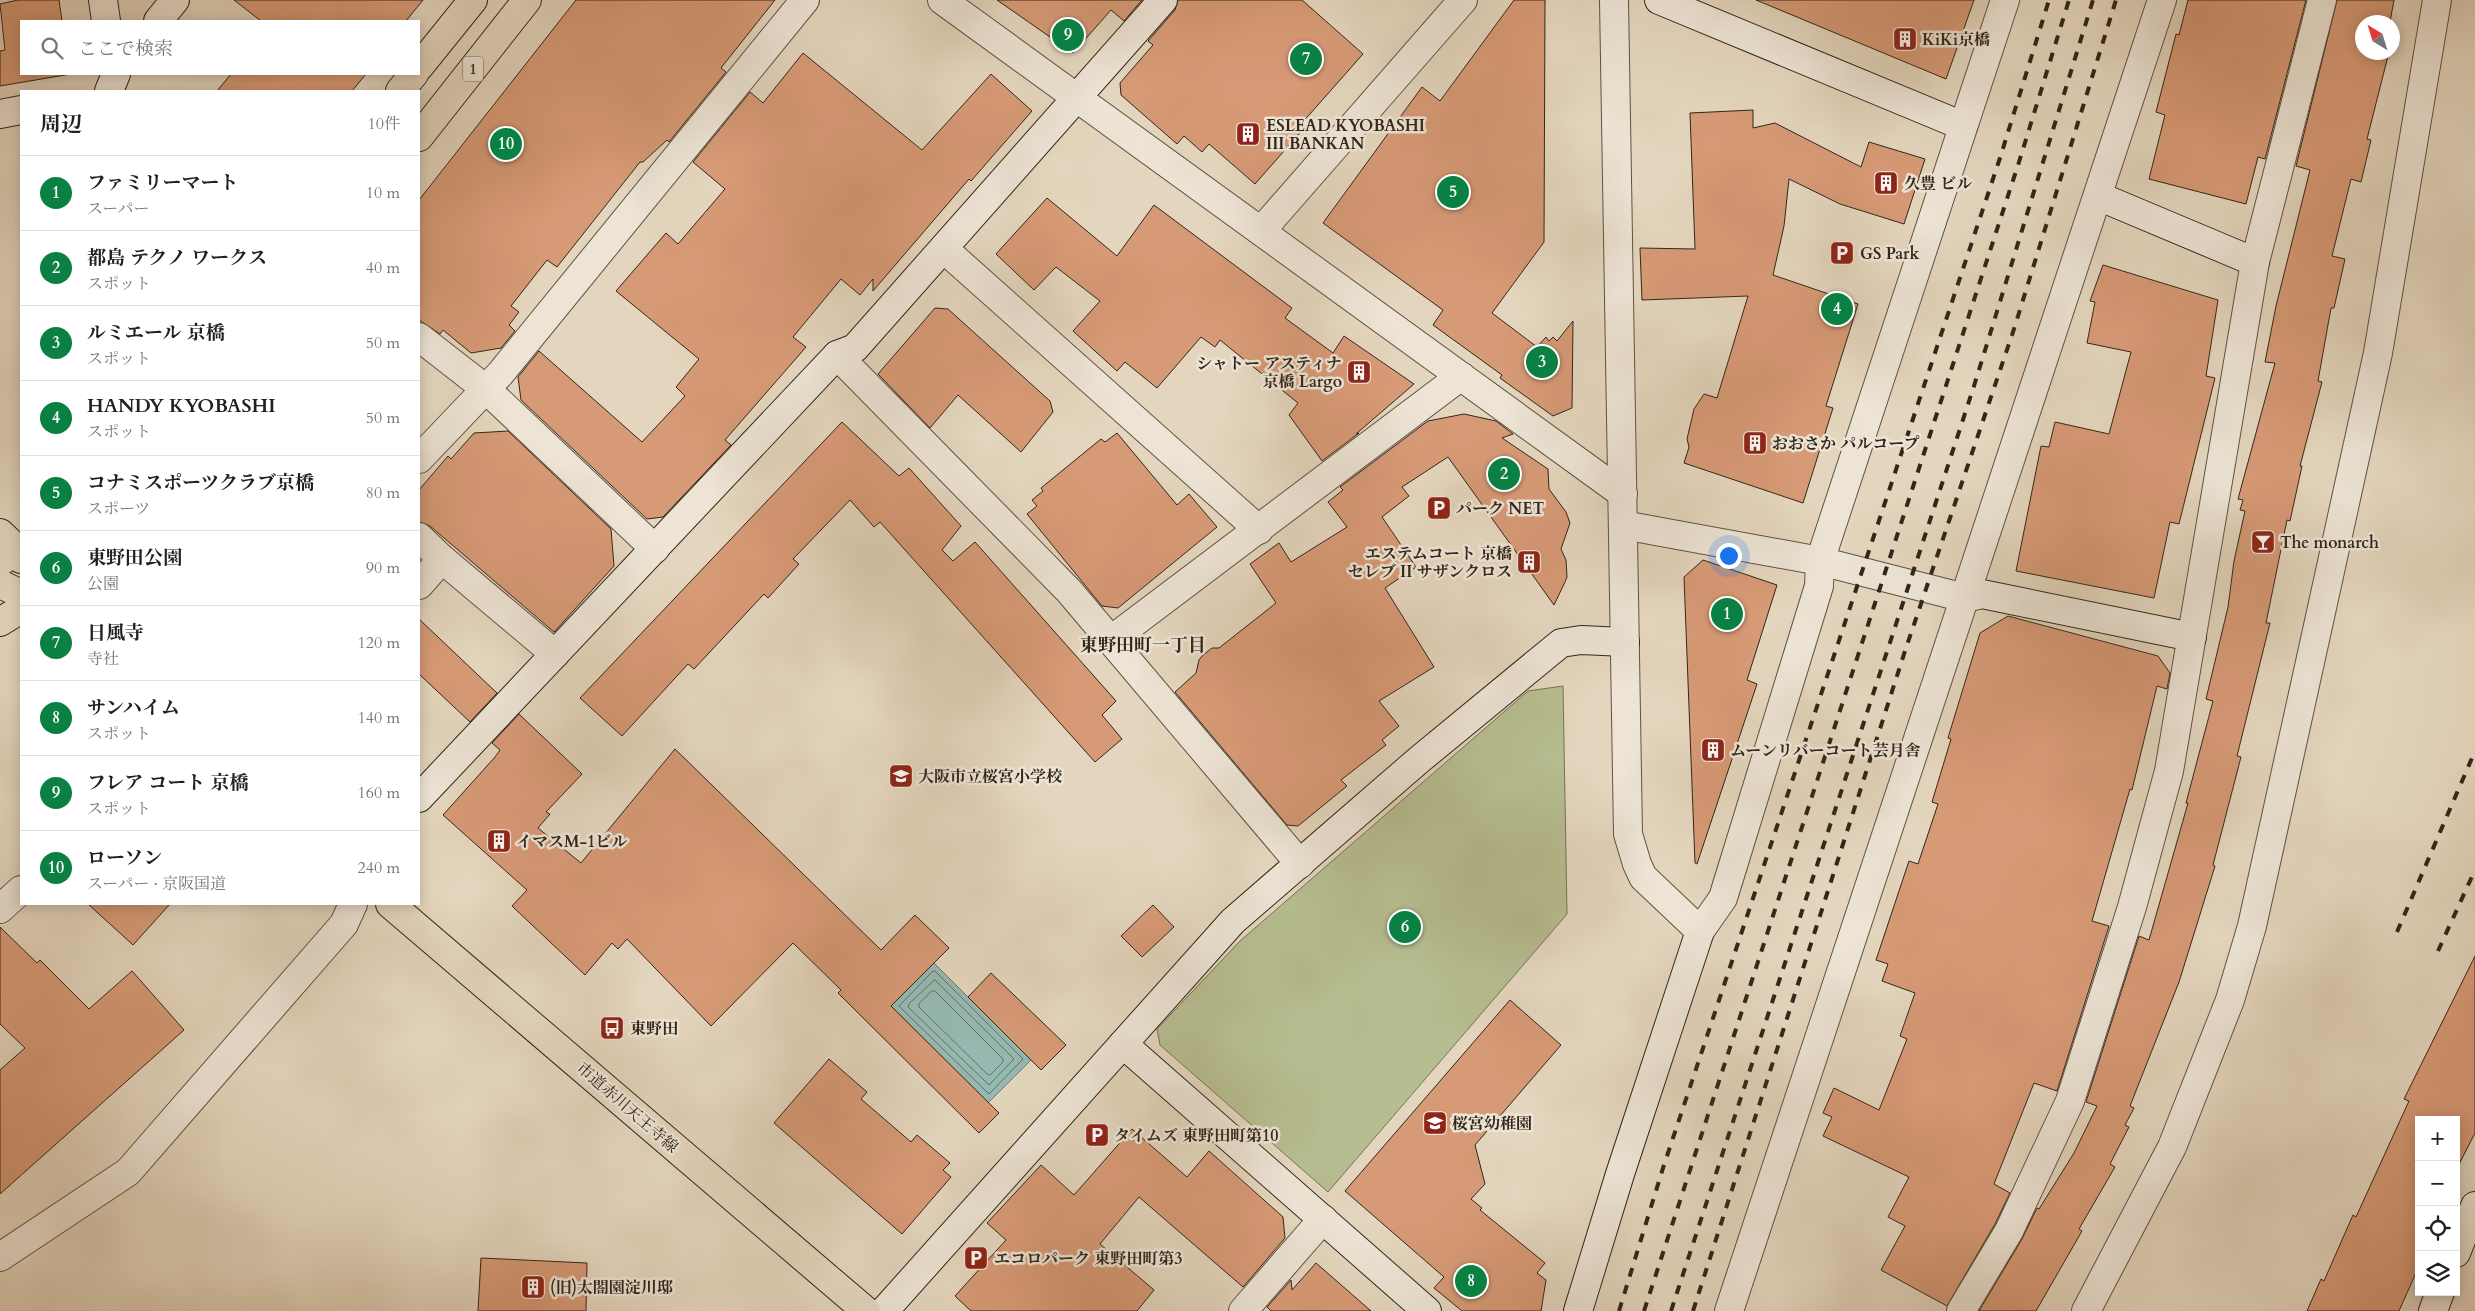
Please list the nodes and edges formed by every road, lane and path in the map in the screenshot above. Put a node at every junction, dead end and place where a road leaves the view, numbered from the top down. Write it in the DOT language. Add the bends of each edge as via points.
graph roads {
  1 [pos="103,0"];
  2 [pos="175,0"];
  3 [pos="472,0"];
  4 [pos="526,0"];
  5 [pos="805,0"];
  6 [pos="942,0"];
  7 [pos="1163,0"];
  8 [pos="1463,0"];
  9 [pos="1614,0"];
  10 [pos="1660,0"];
  11 [pos="2005,0"];
  12 [pos="2162,0"];
  13 [pos="2322,0"];
  14 [pos="2438,0"];
  15 [pos="106,20"];
  16 [pos="159,20"];
  17 [pos="420,66"];
  18 [pos="413,75"];
  19 [pos="401,90"];
  20 [pos="1076,99"];
  21 [pos="20,110"];
  22 [pos="0,114"];
  23 [pos="1963,126"];
  24 [pos="420,136"];
  25 [pos="2098,196"];
  26 [pos="1260,231"];
  27 [pos="944,249"];
  28 [pos="2255,262"];
  29 [pos="420,338"];
  30 [pos="837,355"];
  31 [pos="1461,376"];
  32 [pos="487,390"];
  33 [pos="420,458"];
  34 [pos="1622,494"];
  35 [pos="1623,525"];
  36 [pos="1258,530"];
  37 [pos="420,538"];
  38 [pos="655,549"];
  39 [pos="442,559"];
  40 [pos="1820,561"];
  41 [pos="0,584"];
  42 [pos="420,584"];
  43 [pos="20,594"];
  44 [pos="1965,598"];
  45 [pos="20,610"];
  46 [pos="0,622"];
  47 [pos="2192,637"];
  48 [pos="1111,640"];
  49 [pos="1625,642"];
  50 [pos="555,654"];
  51 [pos="420,797"];
  52 [pos="1300,864"];
  53 [pos="20,891"];
  54 [pos="353,905"];
  55 [pos="391,905"];
  56 [pos="0,910"];
  57 [pos="1700,931"];
  58 [pos="1123,1044"];
  59 [pos="2475,1206"];
  60 [pos="1323,1219"];
  61 [pos="2457,1251"];
  62 [pos="0,1257"];
  63 [pos="2439,1296"];
  64 [pos="866,1311"];
  65 [pos="884,1311"];
  66 [pos="1243,1311"];
  67 [pos="1427,1311"];
  68 [pos="1578,1311"];
  69 [pos="1730,1311"];
  70 [pos="1961,1311"];
  71 [pos="2086,1311"];
  72 [pos="2433,1311"];
  1 -- 15 [label="street"];
  2 -- 16 [label="street"];
  3 -- 17 [label="main road"];
  4 -- 24 [label="main road, 1"];
  5 -- 32 [label="street"];
  6 -- 20 [label="street"];
  7 -- 20 [label="street"];
  8 -- 26 [label="street"];
  9 -- 34 [label="street"];
  10 -- 23 [label="street"];
  11 -- 23 [label="street"];
  12 -- 25 [label="street"];
  13 -- 28 [label="street"];
  14 -- 71 [label="street" via="2378,353 2252,926 2230,1000 2172,1147"];
  18 -- 19 [label="main road"];
  20 -- 26 [label="street"];
  20 -- 27 [label="street"];
  21 -- 22 [label="street"];
  23 -- 40 [label="street"];
  25 -- 28 [label="street"];
  25 -- 44 [label="street"];
  26 -- 31 [label="street"];
  27 -- 30 [label="street" via="855,348"];
  27 -- 36 [label="street"];
  28 -- 47 [label="street"];
  29 -- 32 [label="street"];
  30 -- 38 [label="street"];
  30 -- 48 [label="street" via="1069,591"];
  31 -- 34 [label="street"];
  31 -- 36 [label="street"];
  32 -- 33 [label="street"];
  32 -- 38 [label="street"];
  34 -- 35 [label="street"];
  35 -- 40 [label="street"];
  35 -- 49 [label="street"];
  36 -- 48 [label="street"];
  37 -- 39 [label="street"];
  38 -- 50 [label="street"];
  39 -- 42 [label="street"];
  39 -- 50 [label="street"];
  40 -- 44 [label="street"];
  40 -- 57 [label="street" via="1819,586 1723,898"];
  41 -- 43 [label="main road"];
  44 -- 47 [label="street" via="1982,594"];
  44 -- 69 [label="street"];
  45 -- 46 [label="main road"];
  47 -- 70 [label="street" via="2169,771 2132,907 2070,1101 2009,1232"];
  48 -- 52 [label="street"];
  49 -- 52 [label="street" via="1581,640 1560,644 1420,759"];
  49 -- 57 [label="street" via="1628,834 1643,877"];
  50 -- 51 [label="street"];
  52 -- 58 [label="street" via="1233,921"];
  53 -- 56 [label="street"];
  54 -- 62 [label="street" via="344,924 128,1172"];
  55 -- 64 [label="main road, 市道赤川天王寺線"];
  57 -- 68 [label="street"];
  58 -- 60 [label="street"];
  58 -- 65 [label="street"];
  59 -- 61 [label="street"];
  60 -- 66 [label="street"];
  60 -- 67 [label="street"];
  63 -- 72 [label="street"];
}
